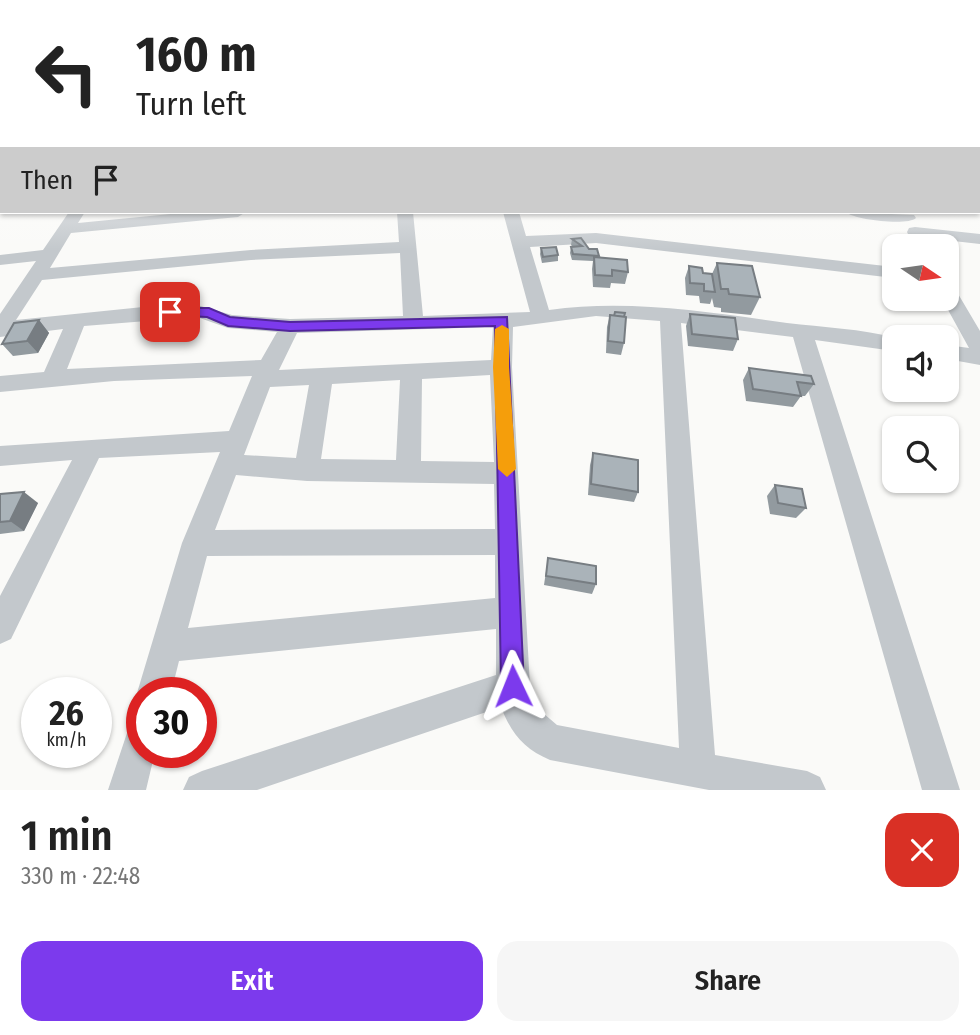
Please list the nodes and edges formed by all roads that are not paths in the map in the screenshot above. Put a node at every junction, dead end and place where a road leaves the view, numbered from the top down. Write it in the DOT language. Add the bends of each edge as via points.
graph roads {
  1 [pos="76,214"];
  2 [pos="191,214"];
  3 [pos="405,214"];
  4 [pos="512,214"];
  5 [pos="862,214"];
  6 [pos="133,217"];
  7 [pos="913,227"];
  8 [pos="65,229"];
  9 [pos="980,239"];
  10 [pos="519,242"];
  11 [pos="408,247"];
  12 [pos="46,256"];
  13 [pos="0,260"];
  14 [pos="882,271"];
  15 [pos="34,275"];
  16 [pos="8,305"];
  17 [pos="959,312"];
  18 [pos="670,314"];
  19 [pos="541,317"];
  20 [pos="77,320"];
  21 [pos="502,321"];
  22 [pos="414,324"];
  23 [pos="290,326"];
  24 [pos="1,329"];
  25 [pos="800,329"];
  26 [pos="882,342"];
  27 [pos="980,349"];
  28 [pos="959,354"];
  29 [pos="980,357"];
  30 [pos="501,367"];
  31 [pos="411,370"];
  32 [pos="266,373"];
  33 [pos="322,376"];
  34 [pos="52,379"];
  35 [pos="0,384"];
  36 [pos="91,448"];
  37 [pos="232,452"];
  38 [pos="0,456"];
  39 [pos="307,470"];
  40 [pos="408,473"];
  41 [pos="507,473"];
  42 [pos="510,542"];
  43 [pos="196,543"];
  44 [pos="510,612"];
  45 [pos="0,628"];
  46 [pos="167,646"];
  47 [pos="158,677"];
  48 [pos="513,686"];
  49 [pos="133,768"];
  50 [pos="698,768"];
  51 [pos="127,790"];
  52 [pos="202,790"];
  53 [pos="807,790"];
  54 [pos="941,790"];
  1 -- 8 [label="street"];
  2 -- 6 [label="street"];
  3 -- 11 [label="street"];
  4 -- 10 [label="street"];
  5 -- 7 [label="street"];
  6 -- 8 [label="street"];
  7 -- 9 [label="street"];
  8 -- 12 [label="street"];
  10 -- 14 [label="street" via="596,238"];
  10 -- 19 [label="street"];
  11 -- 15 [label="street" via="251,255"];
  11 -- 22 [label="street"];
  12 -- 13 [label="street"];
  12 -- 15 [label="street"];
  15 -- 16 [label="street"];
  16 -- 24 [label="street"];
  17 -- 27 [label="street"];
  18 -- 19 [label="street" via="596,310"];
  18 -- 25 [label="street"];
  18 -- 50 [label="street"];
  19 -- 21 [label="street"];
  20 -- 23 [label="street" via="197,311 228,321"];
  20 -- 24 [label="street"];
  20 -- 34 [label="street"];
  21 -- 22 [label="street"];
  21 -- 30 [label="street"];
  22 -- 23 [label="street"];
  23 -- 32 [label="street"];
  25 -- 26 [label="street"];
  25 -- 54 [label="street"];
  28 -- 29 [label="street"];
  30 -- 31 [label="street"];
  30 -- 41 [label="street"];
  31 -- 33 [label="street"];
  31 -- 40 [label="street"];
  32 -- 33 [label="street"];
  32 -- 34 [label="street" via="114,373"];
  32 -- 37 [label="street"];
  33 -- 39 [label="street"];
  34 -- 35 [label="street"];
  36 -- 37 [label="street"];
  36 -- 38 [label="street"];
  36 -- 45 [label="street"];
  37 -- 39 [label="street"];
  37 -- 43 [label="street"];
  39 -- 40 [label="street"];
  40 -- 41 [label="street"];
  41 -- 42 [label="street"];
  42 -- 43 [label="street"];
  42 -- 44 [label="street"];
  43 -- 46 [label="street"];
  44 -- 46 [label="street"];
  44 -- 48 [label="street"];
  46 -- 47 [label="street"];
  48 -- 50 [label="street" via="528,727 550,742"];
  48 -- 52 [label="street"];
  49 -- 51 [label="street"];
  50 -- 53 [label="street"];
}
